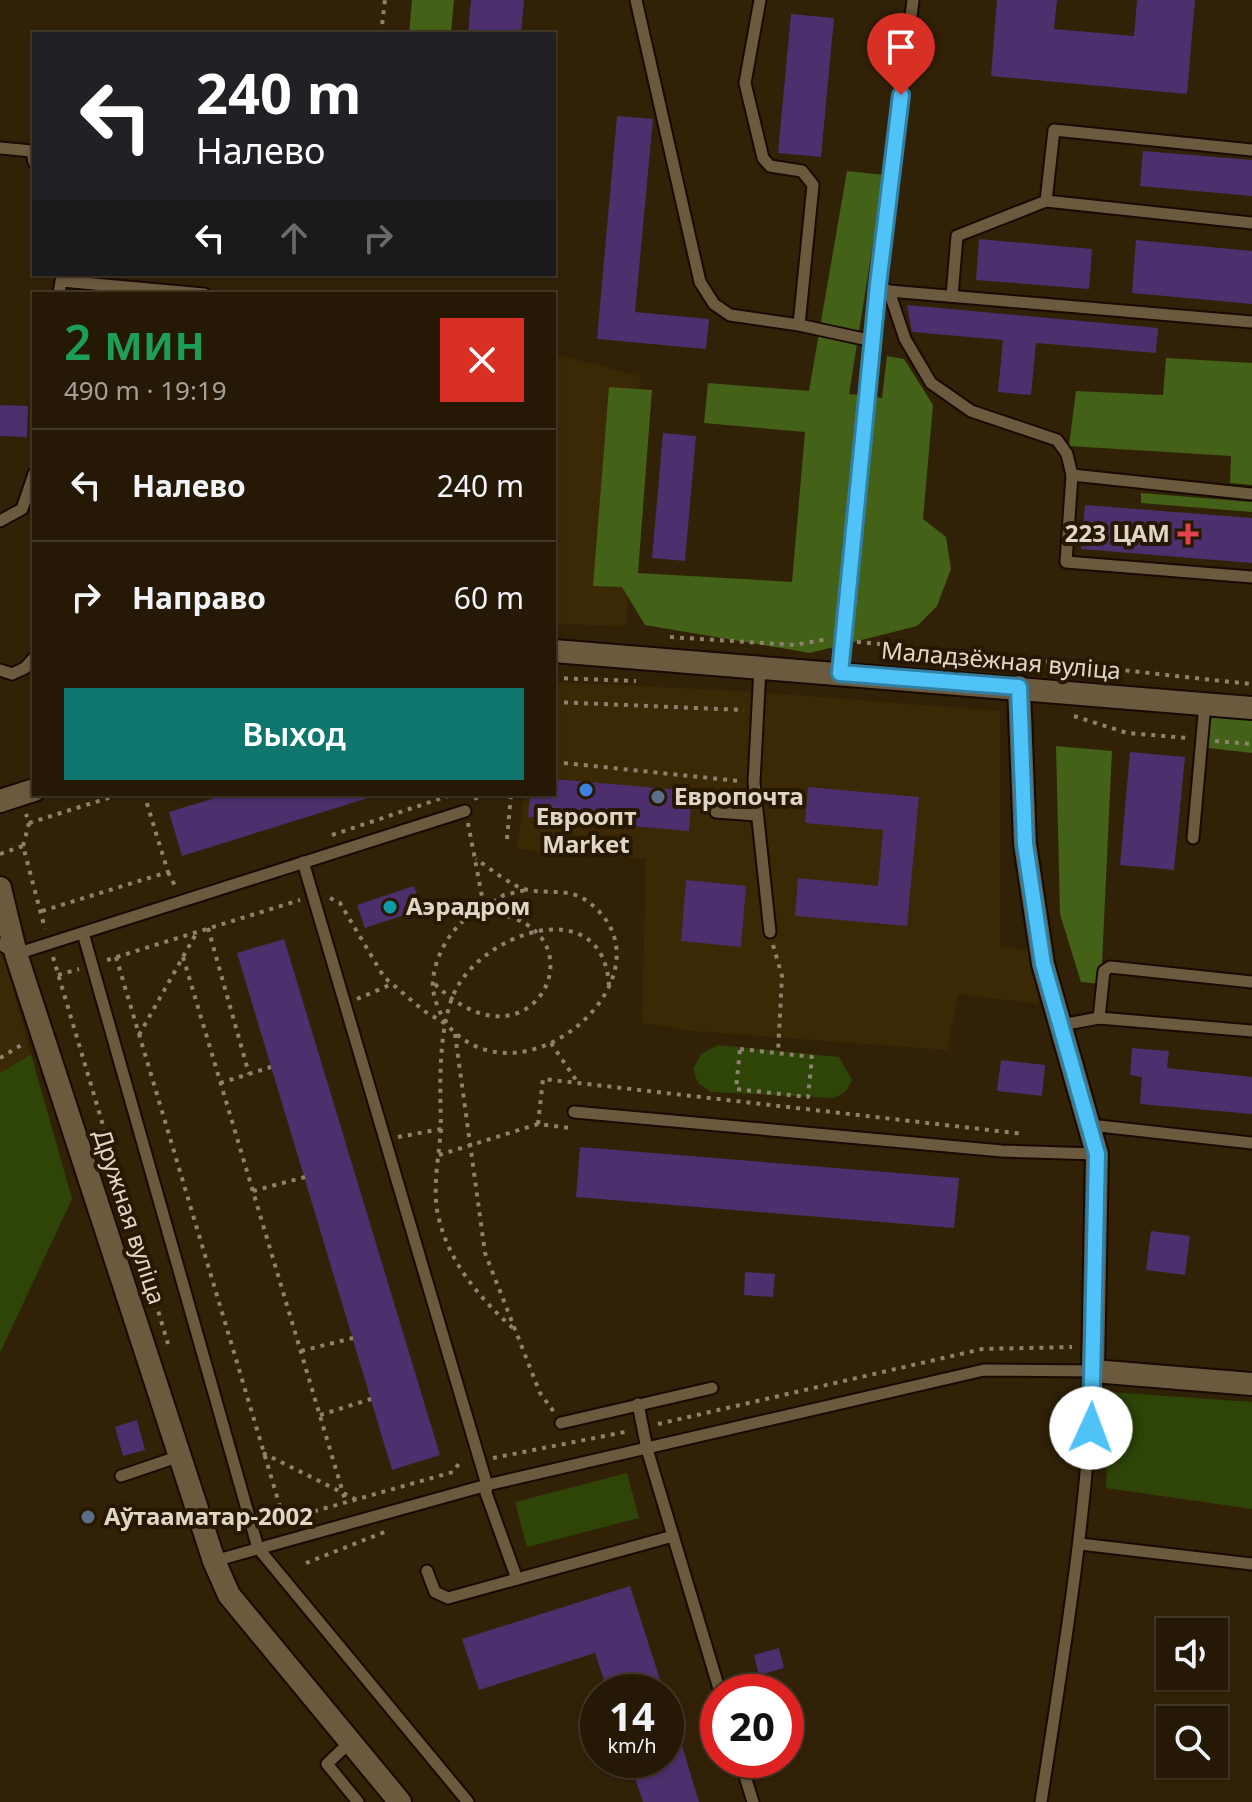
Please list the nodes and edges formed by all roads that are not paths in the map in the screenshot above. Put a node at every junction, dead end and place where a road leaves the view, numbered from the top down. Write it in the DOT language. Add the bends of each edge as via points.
graph roads {
  1 [pos="636,0"];
  2 [pos="760,0"];
  3 [pos="913,0"];
  4 [pos="0,148"];
  5 [pos="1252,150"];
  6 [pos="32,151"];
  7 [pos="1046,201"];
  8 [pos="1252,223"];
  9 [pos="60,277"];
  10 [pos="883,288"];
  11 [pos="187,292"];
  12 [pos="952,296"];
  13 [pos="1252,322"];
  14 [pos="799,325"];
  15 [pos="873,341"];
  16 [pos="1072,475"];
  17 [pos="32,480"];
  18 [pos="1252,494"];
  19 [pos="0,521"];
  20 [pos="1252,577"];
  21 [pos="556,651"];
  22 [pos="32,660"];
  23 [pos="760,668"];
  24 [pos="0,670"];
  25 [pos="840,673"];
  26 [pos="1019,687"];
  27 [pos="1205,704"];
  28 [pos="1252,708"];
  29 [pos="32,791"];
  30 [pos="0,801"];
  31 [pos="465,811"];
  32 [pos="716,812"];
  33 [pos="756,815"];
  34 [pos="1193,838"];
  35 [pos="303,862"];
  36 [pos="0,888"];
  37 [pos="770,932"];
  38 [pos="83,933"];
  39 [pos="8,949"];
  40 [pos="1252,982"];
  41 [pos="1099,1018"];
  42 [pos="1061,1025"];
  43 [pos="1252,1031"];
  44 [pos="574,1112"];
  45 [pos="1090,1125"];
  46 [pos="1252,1143"];
  47 [pos="1097,1154"];
  48 [pos="1093,1371"];
  49 [pos="1252,1384"];
  50 [pos="712,1388"];
  51 [pos="638,1404"];
  52 [pos="561,1423"];
  53 [pos="647,1449"];
  54 [pos="180,1456"];
  55 [pos="121,1476"];
  56 [pos="487,1485"];
  57 [pos="673,1536"];
  58 [pos="1080,1544"];
  59 [pos="258,1548"];
  60 [pos="214,1561"];
  61 [pos="1252,1564"];
  62 [pos="427,1571"];
  63 [pos="517,1579"];
  64 [pos="715,1674"];
  65 [pos="349,1743"];
  66 [pos="746,1778"];
  67 [pos="358,1802"];
  68 [pos="400,1802"];
  69 [pos="468,1802"];
  70 [pos="753,1802"];
  71 [pos="1041,1802"];
  1 -- 14 [label="lane" via="700,282 714,304 730,315"];
  2 -- 14 [label="lane" via="745,83 763,158 770,166 802,171 813,185"];
  3 -- 10 [label="lane"];
  4 -- 6 [label="lane"];
  5 -- 7 [label="lane" via="1054,130"];
  7 -- 8 [label="lane"];
  7 -- 12 [label="lane" via="957,236"];
  9 -- 11 [label="lane"];
  10 -- 12 [label="lane"];
  10 -- 15 [label="lane"];
  10 -- 16 [label="lane" via="931,383 971,411 1057,440"];
  12 -- 13 [label="lane"];
  14 -- 15 [label="lane"];
  15 -- 25 [label="lane"];
  16 -- 18 [label="lane"];
  16 -- 20 [label="lane" via="1066,562"];
  17 -- 19 [label="lane" via="22,509"];
  21 -- 23 [label="street, Маладзёжная вуліца"];
  22 -- 24 [label="lane" via="12,674"];
  23 -- 25 [label="street, Маладзёжная вуліца"];
  23 -- 33 [label="lane"];
  25 -- 26 [label="street, Маладзёжная вуліца"];
  26 -- 27 [label="street, Маладзёжная вуліца"];
  26 -- 42 [label="street" via="1025,844 1043,964"];
  27 -- 28 [label="street, Маладзёжная вуліца"];
  27 -- 34 [label="lane"];
  29 -- 30 [label="street"];
  31 -- 35 [label="lane"];
  32 -- 33 [label="lane"];
  33 -- 37 [label="lane"];
  35 -- 38 [label="lane"];
  35 -- 56 [label="lane"];
  36 -- 39 [label="street, Дружная вуліца"];
  38 -- 39 [label="lane"];
  38 -- 59 [label="lane"];
  39 -- 54 [label="street, Дружная вуліца" via="42,1032"];
  40 -- 41 [label="lane" via="1110,967 1104,971"];
  41 -- 42 [label="lane"];
  41 -- 43 [label="lane"];
  42 -- 45 [label="street"];
  44 -- 47 [label="lane" via="1002,1151"];
  45 -- 46 [label="lane"];
  45 -- 47 [label="street"];
  47 -- 48 [label="street"];
  48 -- 49 [label="street"];
  48 -- 53 [label="lane" via="984,1370"];
  48 -- 58 [label="lane"];
  50 -- 51 [label="lane"];
  51 -- 52 [label="lane"];
  51 -- 53 [label="lane"];
  53 -- 56 [label="lane"];
  53 -- 57 [label="lane"];
  54 -- 55 [label="lane"];
  54 -- 60 [label="street, Дружная вуліца"];
  56 -- 59 [label="lane"];
  56 -- 63 [label="lane"];
  57 -- 63 [label="lane"];
  57 -- 64 [label="lane"];
  58 -- 61 [label="lane"];
  58 -- 71 [label="lane"];
  59 -- 60 [label="lane"];
  59 -- 69 [label="lane"];
  60 -- 65 [label="street, Дружная вуліца" via="229,1595"];
  62 -- 63 [label="lane" via="435,1592 448,1598"];
  65 -- 67 [label="lane" via="327,1764"];
  65 -- 68 [label="street, Дружная вуліца"];
  66 -- 70 [label="lane"];
}
